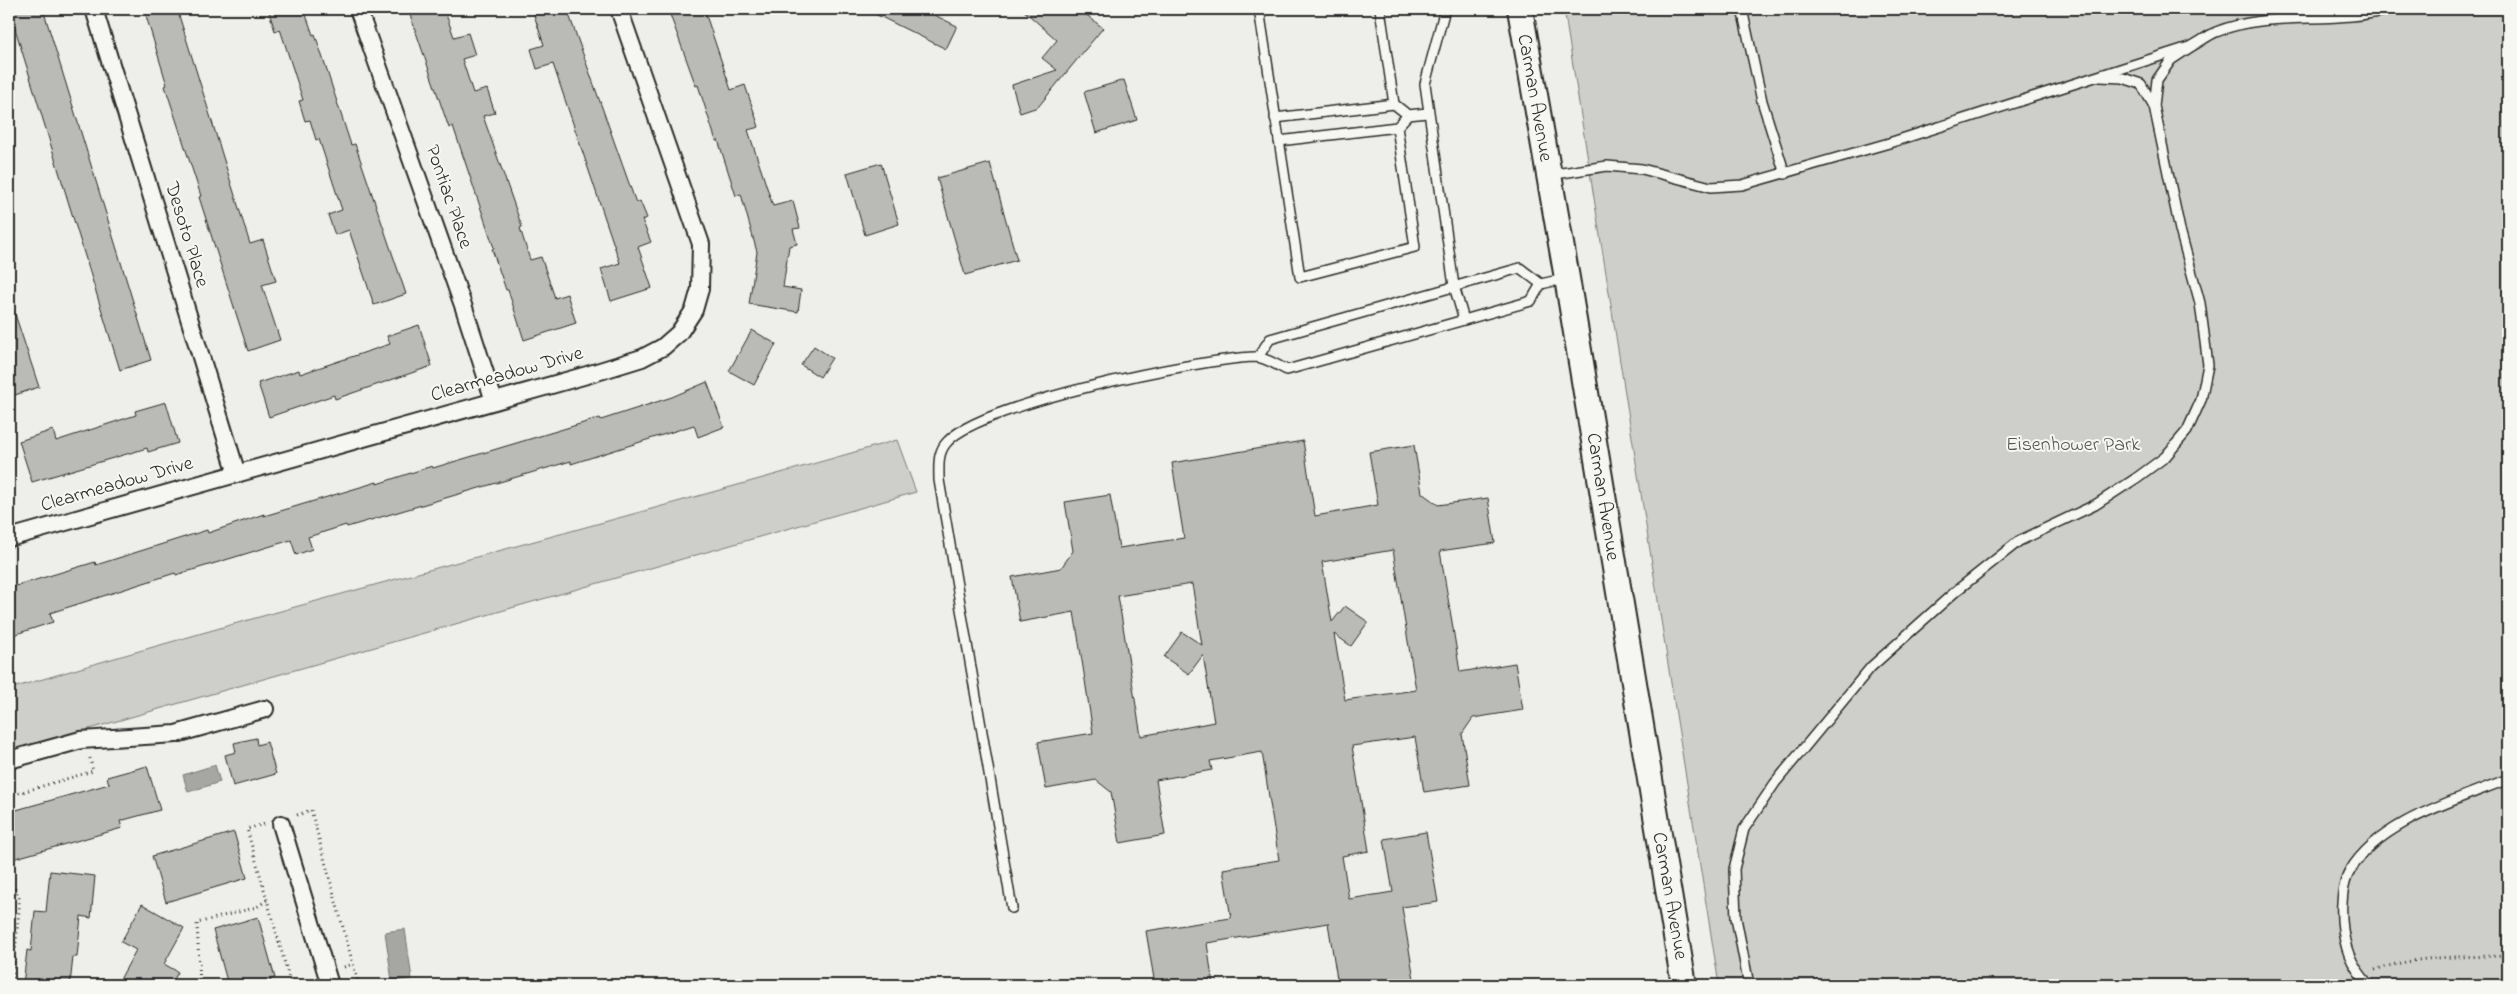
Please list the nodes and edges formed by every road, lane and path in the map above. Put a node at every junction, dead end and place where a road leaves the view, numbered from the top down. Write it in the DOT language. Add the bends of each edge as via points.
graph roads {
  1 [pos="94,9"];
  2 [pos="358,9"];
  3 [pos="619,9"];
  4 [pos="1259,9"];
  5 [pos="1380,9"];
  6 [pos="1445,9"];
  7 [pos="1520,9"];
  8 [pos="1742,9"];
  9 [pos="2391,9"];
  10 [pos="2192,46"];
  11 [pos="2095,77"];
  12 [pos="1394,104"];
  13 [pos="2154,106"];
  14 [pos="1427,112"];
  15 [pos="1408,115"];
  16 [pos="1275,118"];
  17 [pos="1397,127"];
  18 [pos="1278,141"];
  19 [pos="1785,174"];
  20 [pos="1548,175"];
  21 [pos="1567,278"];
  22 [pos="1541,284"];
  23 [pos="1454,286"];
  24 [pos="1464,320"];
  25 [pos="1258,357"];
  26 [pos="494,400"];
  27 [pos="237,474"];
  28 [pos="9,538"];
  29 [pos="265,709"];
  30 [pos="9,760"];
  31 [pos="2508,779"];
  32 [pos="281,824"];
  33 [pos="9,883"];
  34 [pos="267,900"];
  35 [pos="1012,908"];
  36 [pos="2508,956"];
  37 [pos="2362,977"];
  38 [pos="12,985"];
  39 [pos="200,985"];
  40 [pos="330,985"];
  41 [pos="1684,985"];
  42 [pos="1749,985"];
  43 [pos="2369,985"];
  1 -- 27 [label="street, Desoto Place"];
  2 -- 26 [label="street, Pontiac Place"];
  3 -- 26 [label="street, Clearmeadow Drive" via="701,244 700,289 694,310 679,333 663,347 642,358"];
  4 -- 16 [label="lane"];
  5 -- 12 [label="lane"];
  6 -- 14 [label="lane" via="1425,84"];
  7 -- 20 [label="main road, Carman Avenue"];
  8 -- 19 [label="lane" via="1762,101"];
  9 -- 10 [label="lane" via="2349,17 2290,18 2236,27 2215,32"];
  10 -- 11 [label="lane"];
  10 -- 13 [label="lane" via="2171,60 2157,80"];
  11 -- 13 [label="lane" via="2123,78 2141,84"];
  11 -- 19 [label="lane"];
  12 -- 15 [label="lane"];
  12 -- 16 [label="lane"];
  13 -- 42 [label="lane" via="2180,230 2200,303 2208,365 2201,400 2187,431 2165,457 2135,479 2095,505 2019,540 1956,591 1871,667 1775,783 1744,829 1734,869 1736,918"];
  14 -- 15 [label="lane"];
  14 -- 23 [label="lane"];
  15 -- 17 [label="lane"];
  16 -- 18 [label="lane"];
  17 -- 18 [label="lane"];
  17 -- 18 [label="lane" via="1415,247 1300,276"];
  19 -- 20 [label="lane" via="1742,185 1711,186 1642,169 1607,166"];
  20 -- 21 [label="main road, Carman Avenue"];
  21 -- 22 [label="lane"];
  21 -- 41 [label="main road, Carman Avenue"];
  22 -- 23 [label="lane" via="1520,268"];
  22 -- 24 [label="lane" via="1531,302"];
  23 -- 24 [label="lane"];
  23 -- 25 [label="lane" via="1270,339"];
  24 -- 25 [label="lane" via="1287,370"];
  25 -- 35 [label="lane" via="1182,367 1072,392 988,416 948,440 939,454 939,480"];
  26 -- 27 [label="street, Clearmeadow Drive"];
  27 -- 28 [label="street, Clearmeadow Drive"];
  29 -- 30 [label="street" via="176,734 81,740"];
  31 -- 37 [label="lane" via="2411,819 2370,846 2349,873 2342,907 2344,943"];
  32 -- 40 [label="street"];
  33 -- 38 [label="path" via="12,882 19,898"];
  34 -- 39 [label="path" via="257,907 197,923"];
  36 -- 37 [label="path" via="2424,958 2398,962"];
  37 -- 43 [label="lane"];
}
